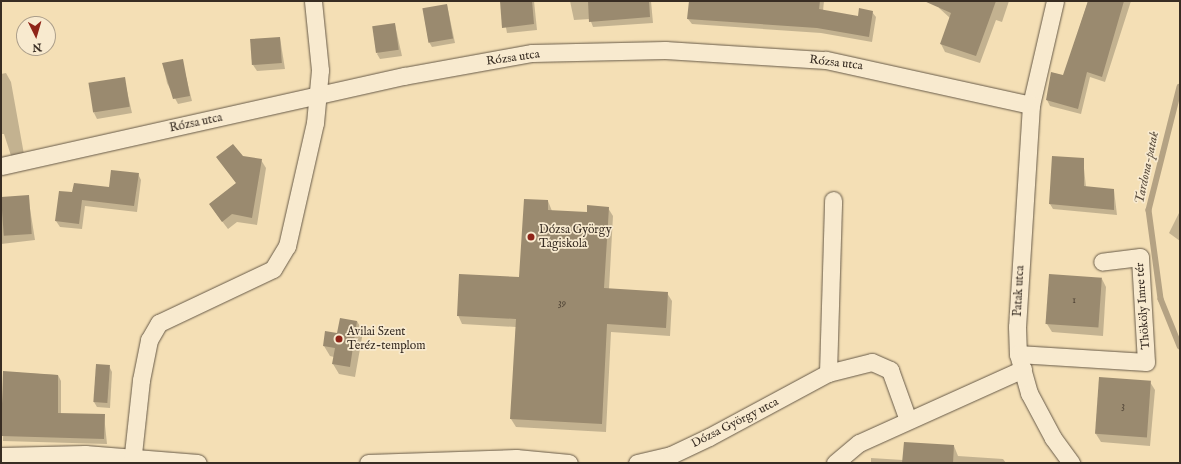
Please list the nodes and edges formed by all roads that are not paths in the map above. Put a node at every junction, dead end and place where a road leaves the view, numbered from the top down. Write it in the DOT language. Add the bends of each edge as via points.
graph roads {
  1 [pos="313,1"];
  2 [pos="1055,1"];
  3 [pos="317,97"];
  4 [pos="1030,105"];
  5 [pos="1,166"];
  6 [pos="833,200"];
  7 [pos="1102,262"];
  8 [pos="1021,362"];
  9 [pos="828,372"];
  10 [pos="908,420"];
  11 [pos="1,456"];
  12 [pos="132,461"];
  13 [pos="198,463"];
  14 [pos="368,463"];
  15 [pos="561,463"];
  16 [pos="637,463"];
  17 [pos="835,463"];
  18 [pos="1071,463"];
  1 -- 3 [label="street" via="320,70"];
  2 -- 4 [label="street"];
  3 -- 4 [label="street, Rózsa utca" via="404,76 532,53 665,50 855,64"];
  3 -- 5 [label="street, Rózsa utca"];
  3 -- 12 [label="street" via="315,123 282,258 273,269 159,323 149,340 141,380"];
  4 -- 8 [label="street, Patak utca"];
  6 -- 9 [label="street"];
  7 -- 8 [label="street, Thököly Imre tér" via="1140,257 1146,362"];
  8 -- 10 [label="street, Thököly Imre tér"];
  8 -- 18 [label="street, Patak utca" via="1041,419"];
  9 -- 10 [label="street, Dózsa György utca" via="872,362 882,365 895,381"];
  9 -- 16 [label="street, Dózsa György utca" via="709,437 671,455"];
  10 -- 17 [label="street, Thököly Imre tér" via="859,443"];
  11 -- 12 [label="street" via="25,453"];
  12 -- 13 [label="street"];
  14 -- 15 [label="street" via="516,458"];
}
